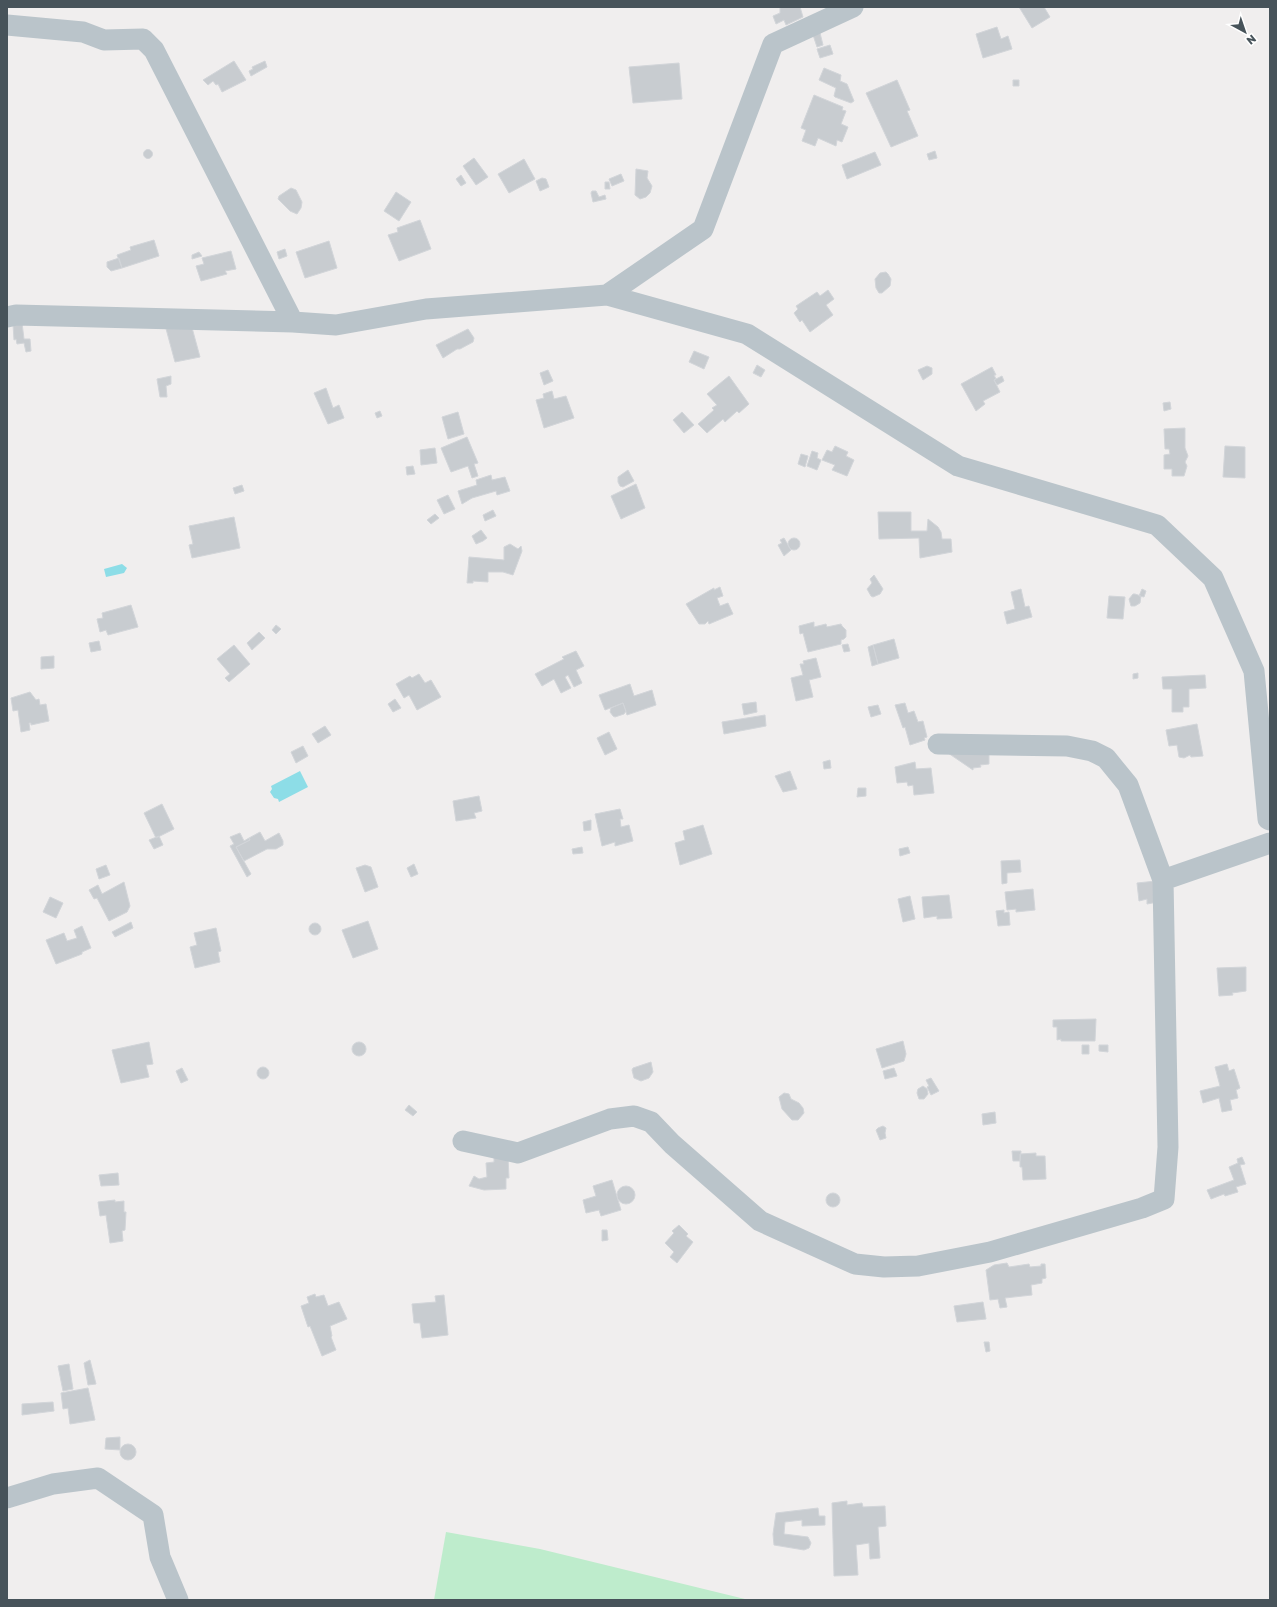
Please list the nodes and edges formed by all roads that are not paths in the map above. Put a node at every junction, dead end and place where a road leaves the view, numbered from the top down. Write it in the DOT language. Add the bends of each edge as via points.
graph roads {
  1 [pos="853,7"];
  2 [pos="7,25"];
  3 [pos="608,295"];
  4 [pos="7,317"];
  5 [pos="293,322"];
  6 [pos="938,744"];
  7 [pos="1270,820"];
  8 [pos="1270,843"];
  9 [pos="1163,880"];
  10 [pos="463,1141"];
  11 [pos="7,1498"];
  12 [pos="178,1600"];
  1 -- 3 [label="street" via="773,44 703,229"];
  2 -- 5 [label="street" via="83,32 104,40 143,39 154,50"];
  3 -- 5 [label="street" via="426,309 336,325"];
  3 -- 7 [label="street" via="746,334 958,466 1157,525 1213,578 1254,671"];
  4 -- 5 [label="street"];
  6 -- 9 [label="street" via="1067,746 1106,758 1128,785"];
  8 -- 9 [label="street"];
  9 -- 10 [label="street" via="1168,1147 1164,1200 990,1252 918,1266 884,1267 855,1264 760,1221 672,1144 651,1122 634,1116 610,1119 518,1153"];
  11 -- 12 [label="street" via="53,1484 98,1478 153,1515 160,1557"];
}
